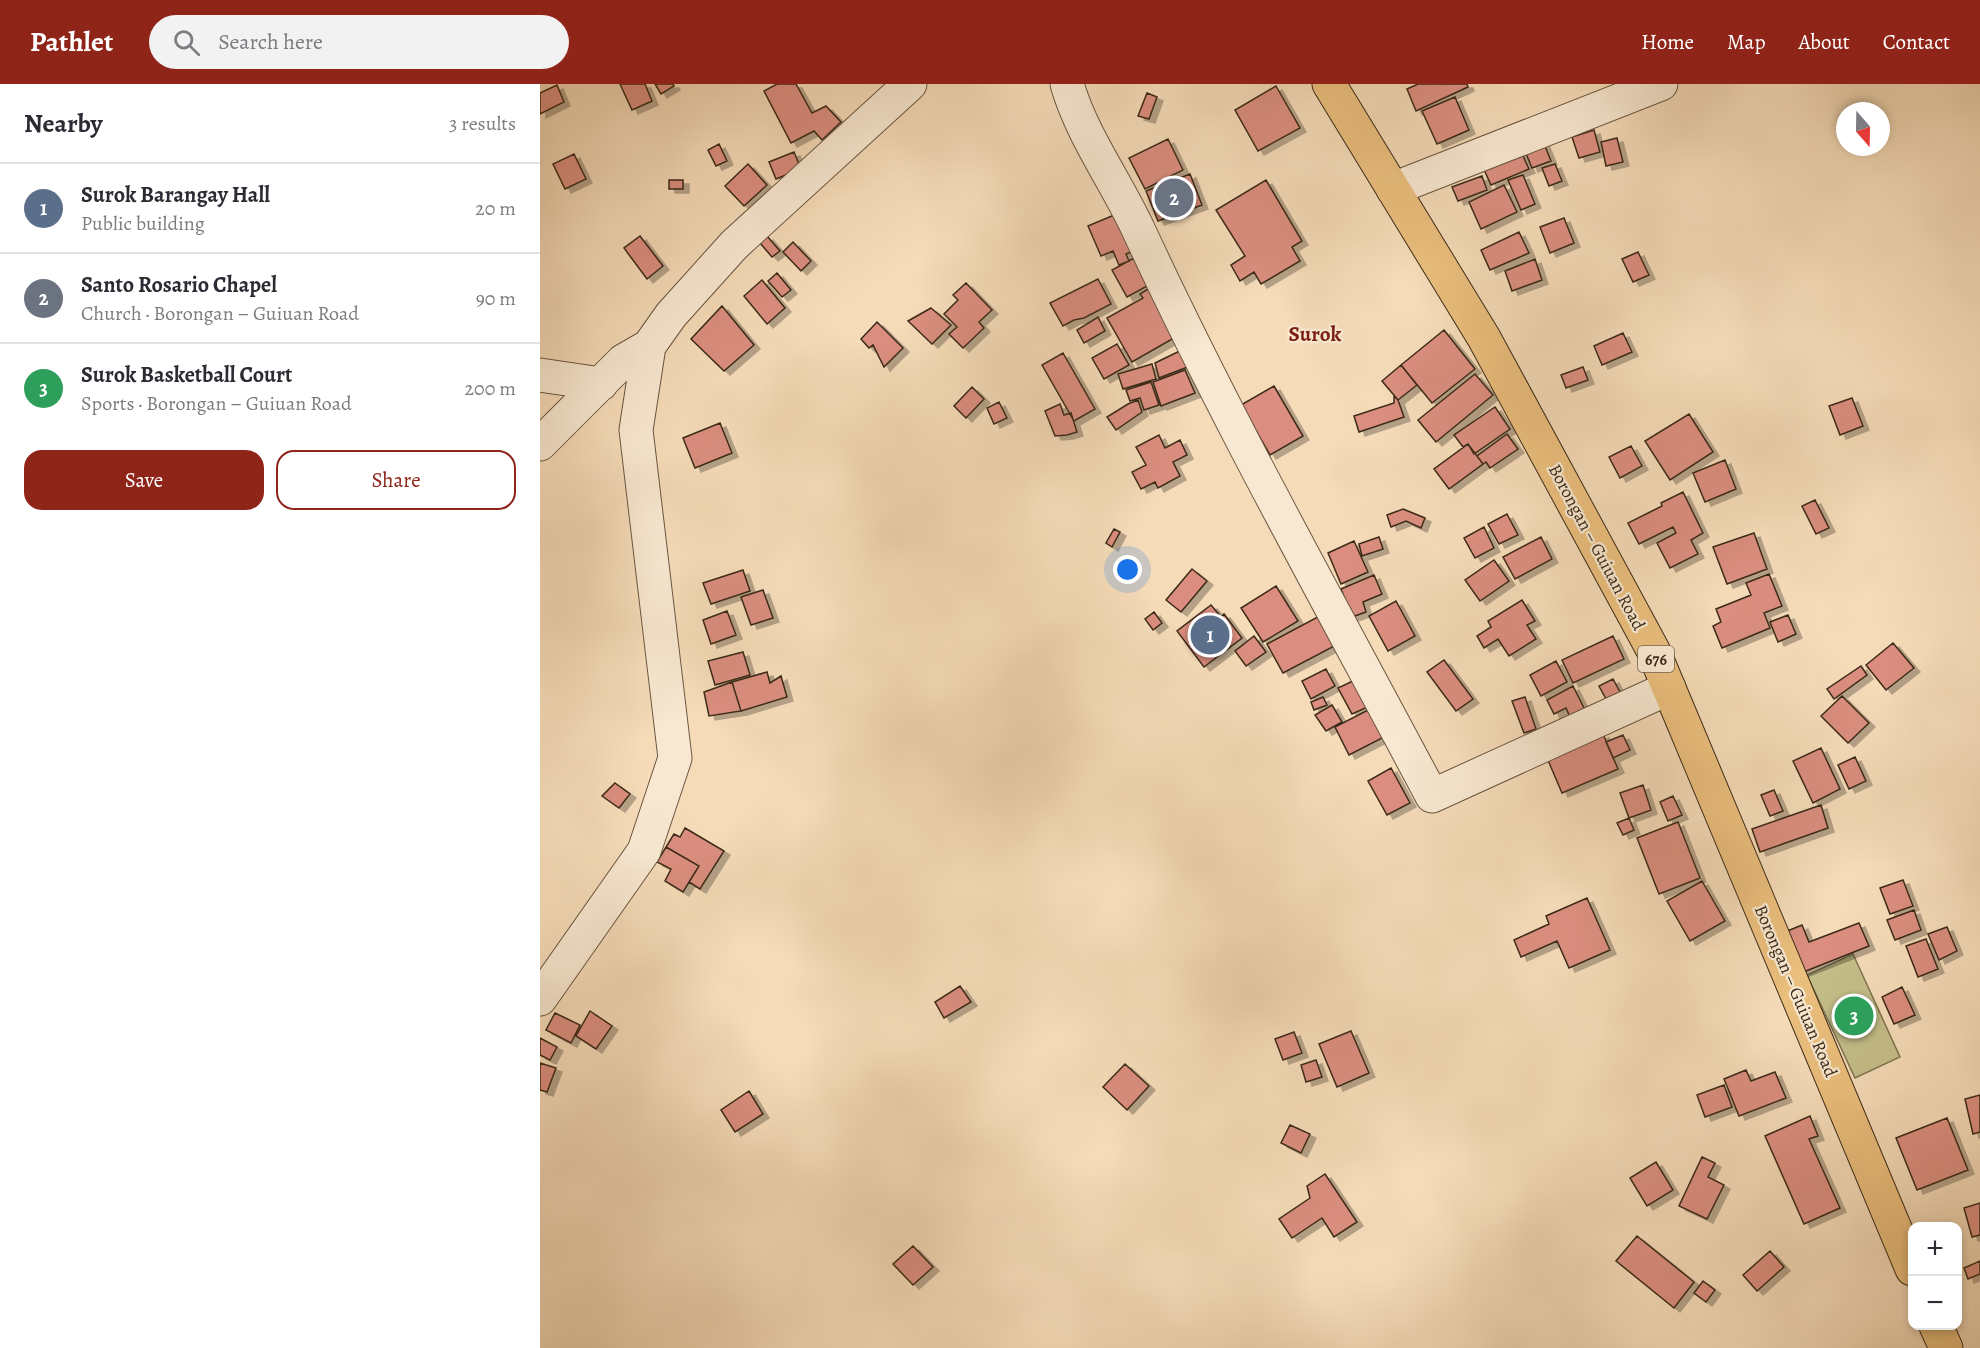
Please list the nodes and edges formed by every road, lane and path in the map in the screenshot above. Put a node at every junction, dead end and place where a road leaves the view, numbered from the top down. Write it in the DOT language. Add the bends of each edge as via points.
graph roads {
  1 [pos="910,84"];
  2 [pos="1067,84"];
  3 [pos="1329,84"];
  4 [pos="1661,84"];
  5 [pos="1393,189"];
  6 [pos="649,346"];
  7 [pos="540,375"];
  8 [pos="600,384"];
  9 [pos="540,444"];
  10 [pos="1669,688"];
  11 [pos="540,999"];
  12 [pos="1908,1259"];
  13 [pos="1938,1330"];
  14 [pos="1946,1348"];
  1 -- 6 [label="street" via="734,245 671,315"];
  2 -- 10 [label="street" via="1074,110 1128,207 1201,361 1432,796"];
  3 -- 5 [label="main road, Borongan – Guiuan Road / 676"];
  4 -- 5 [label="street"];
  5 -- 10 [label="main road, Borongan – Guiuan Road / 676" via="1484,338 1653,650"];
  6 -- 8 [label="street" via="623,361"];
  6 -- 11 [label="street" via="636,430 675,758 645,851"];
  7 -- 8 [label="street"];
  8 -- 9 [label="street"];
  10 -- 12 [label="main road, Borongan – Guiuan Road / 676"];
  13 -- 14 [label="main road"];
}
